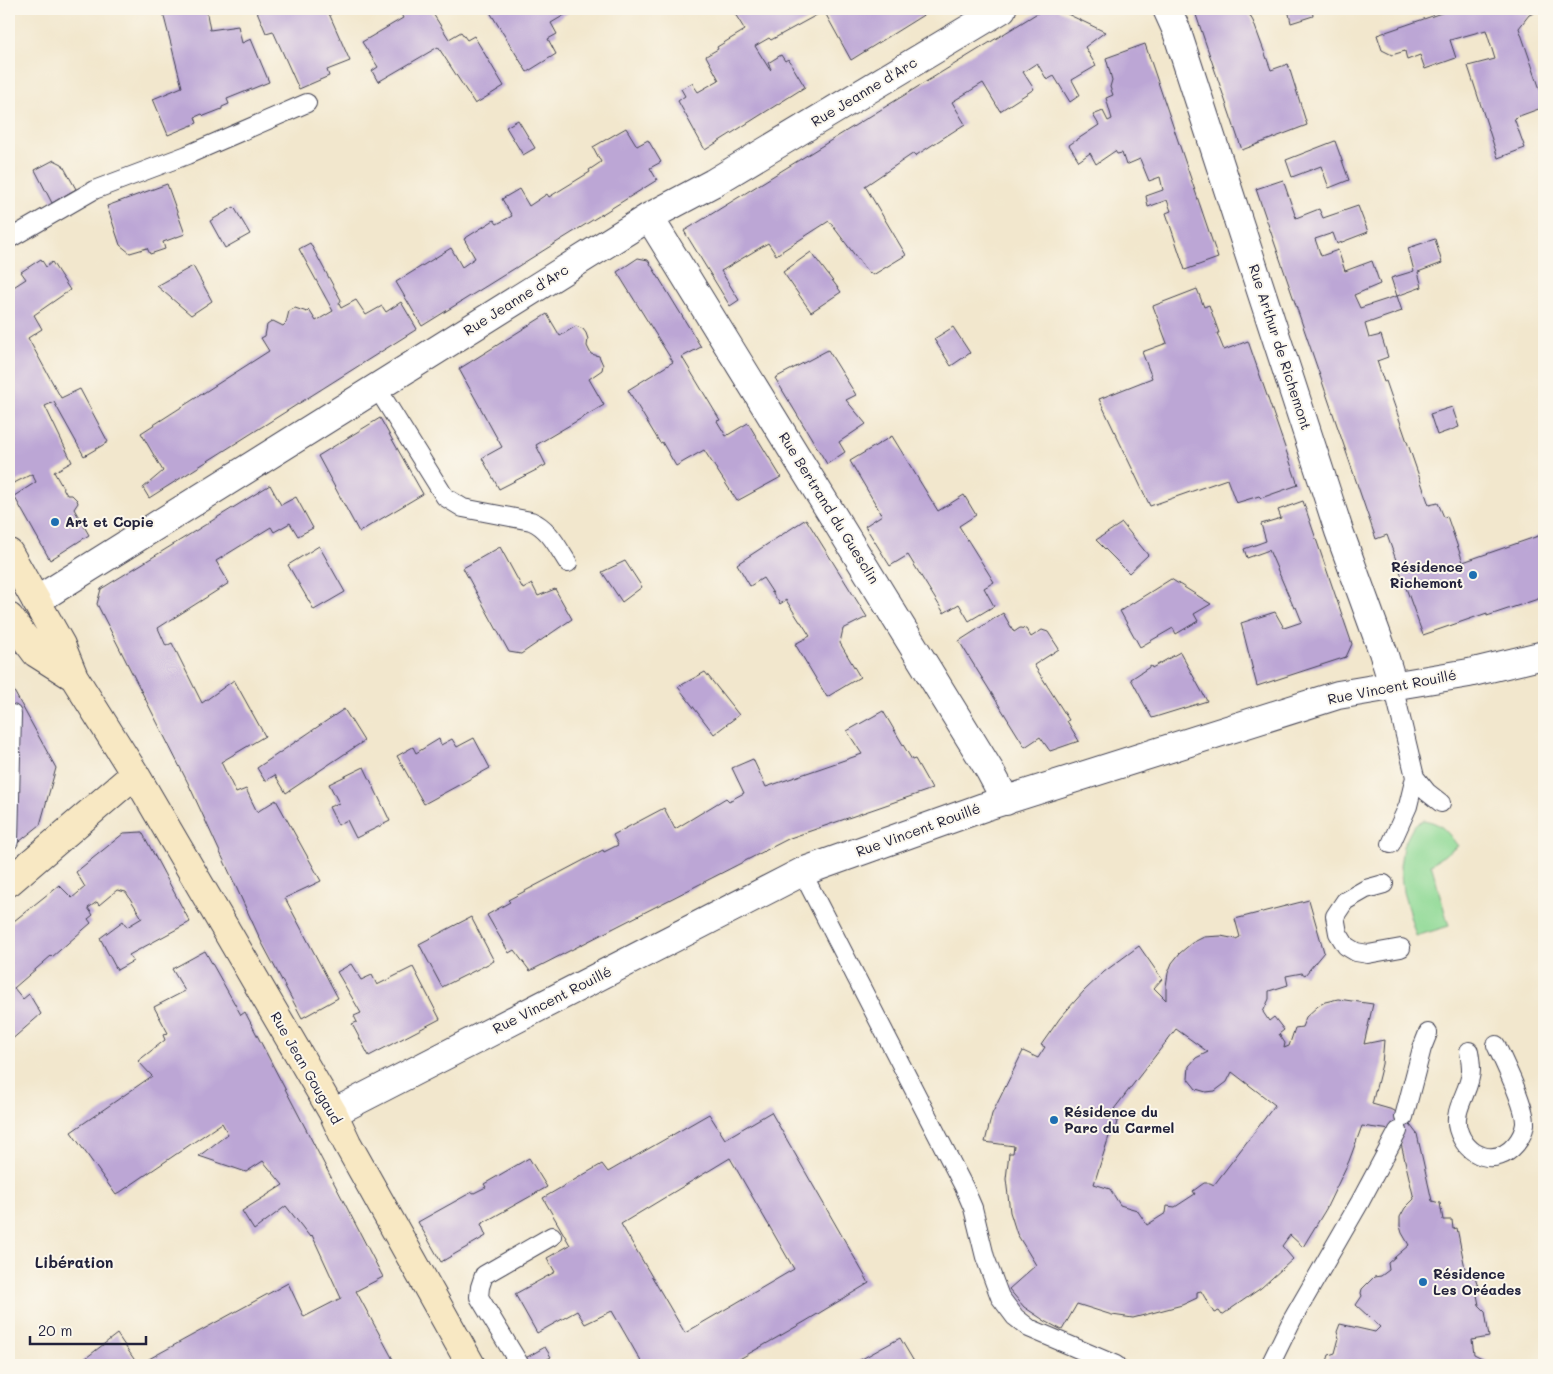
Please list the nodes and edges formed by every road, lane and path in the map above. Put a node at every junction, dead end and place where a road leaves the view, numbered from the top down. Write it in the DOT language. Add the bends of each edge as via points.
graph roads {
  1 [pos="1002,9"];
  2 [pos="1167,9"];
  3 [pos="307,103"];
  4 [pos="649,217"];
  5 [pos="9,239"];
  6 [pos="377,388"];
  7 [pos="9,553"];
  8 [pos="568,563"];
  9 [pos="36,601"];
  10 [pos="9,617"];
  11 [pos="1544,655"];
  12 [pos="74,677"];
  13 [pos="1393,685"];
  14 [pos="10,715"];
  15 [pos="135,774"];
  16 [pos="1415,777"];
  17 [pos="1006,801"];
  18 [pos="1442,803"];
  19 [pos="9,840"];
  20 [pos="1391,844"];
  21 [pos="802,872"];
  22 [pos="9,882"];
  23 [pos="1384,884"];
  24 [pos="1401,948"];
  25 [pos="1428,1033"];
  26 [pos="1496,1045"];
  27 [pos="1469,1051"];
  28 [pos="333,1113"];
  29 [pos="552,1236"];
  30 [pos="471,1365"];
  31 [pos="520,1365"];
  32 [pos="1116,1365"];
  33 [pos="1270,1365"];
  1 -- 4 [label="street, Rue Jeanne d'Arc" via="713,183"];
  2 -- 13 [label="street, Rue Arthur de Richemont"];
  3 -- 5 [label="lane" via="187,155 94,190"];
  4 -- 6 [label="street, Rue Jeanne d'Arc"];
  4 -- 17 [label="street, Rue Bertrand du Guesclin"];
  6 -- 8 [label="lane" via="445,497 463,508 540,524"];
  6 -- 9 [label="street, Rue Jeanne d'Arc"];
  7 -- 9 [label="main road, Rue Jean Gougaud"];
  9 -- 12 [label="main road, Rue Jean Gougaud" via="61,645"];
  10 -- 12 [label="main road" via="36,653"];
  11 -- 13 [label="street, Rue Vincent Rouillé" via="1469,673"];
  12 -- 15 [label="main road, Rue Jean Gougaud"];
  13 -- 16 [label="lane"];
  13 -- 17 [label="street, Rue Vincent Rouillé" via="1338,695"];
  14 -- 19 [label="lane"];
  15 -- 22 [label="main road"];
  15 -- 28 [label="main road, Rue Jean Gougaud"];
  16 -- 18 [label="lane"];
  16 -- 20 [label="lane" via="1408,806"];
  17 -- 21 [label="street, Rue Vincent Rouillé"];
  21 -- 28 [label="street, Rue Vincent Rouillé"];
  21 -- 32 [label="lane" via="964,1187 1000,1297 1015,1317 1029,1328"];
  23 -- 24 [label="lane" via="1366,889 1345,901 1335,916 1338,933 1346,946 1356,952 1368,954"];
  25 -- 33 [label="lane" via="1401,1124"];
  26 -- 27 [label="lane" via="1525,1123 1520,1139 1509,1152 1497,1158 1474,1153 1463,1142 1458,1127 1458,1111 1471,1071"];
  28 -- 30 [label="main road, Rue Jean Gougaud"];
  29 -- 31 [label="lane" via="484,1275 480,1286 480,1297"];
}
